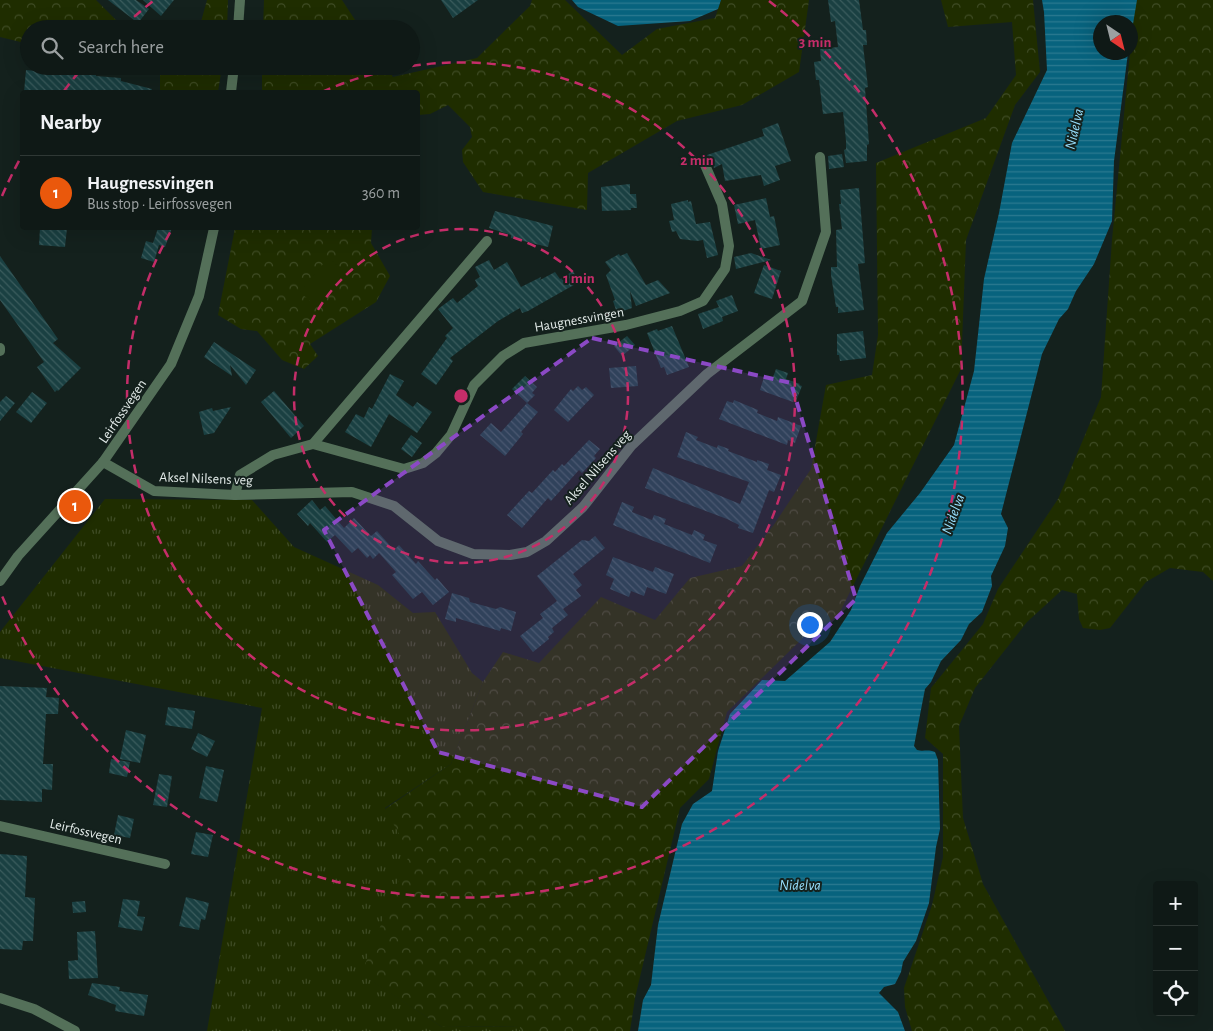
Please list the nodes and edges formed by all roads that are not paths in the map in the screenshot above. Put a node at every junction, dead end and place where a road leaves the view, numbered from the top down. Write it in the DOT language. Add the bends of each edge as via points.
graph roads {
  1 [pos="240,0"];
  2 [pos="239,20"];
  3 [pos="233,75"];
  4 [pos="231,90"];
  5 [pos="820,157"];
  6 [pos="705,165"];
  7 [pos="214,230"];
  8 [pos="487,241"];
  9 [pos="313,444"];
  10 [pos="103,462"];
  11 [pos="235,495"];
  12 [pos="0,580"];
  13 [pos="0,826"];
  14 [pos="165,864"];
  15 [pos="0,998"];
  16 [pos="75,1031"];
  1 -- 2 [label="street"];
  3 -- 4 [label="street"];
  5 -- 11 [label="street, Aksel Nilsens veg" via="826,232 802,301 697,383 632,445 583,507 546,541 527,552 473,554 438,540 394,506 352,492"];
  6 -- 9 [label="street, Haugnessvingen" via="722,204 729,246 725,269 703,301 680,311 626,325 524,343 503,356 474,384 451,435 423,463 404,469"];
  7 -- 10 [label="street, Leirfossvegen" via="198,296 171,364"];
  8 -- 9 [label="street"];
  9 -- 11 [label="street" via="273,455 240,475"];
  10 -- 11 [label="street, Aksel Nilsens veg" via="154,491"];
  10 -- 12 [label="street, Leirfossvegen"];
  13 -- 14 [label="street, Leirfossvegen"];
  15 -- 16 [label="street" via="34,1009"];
}
